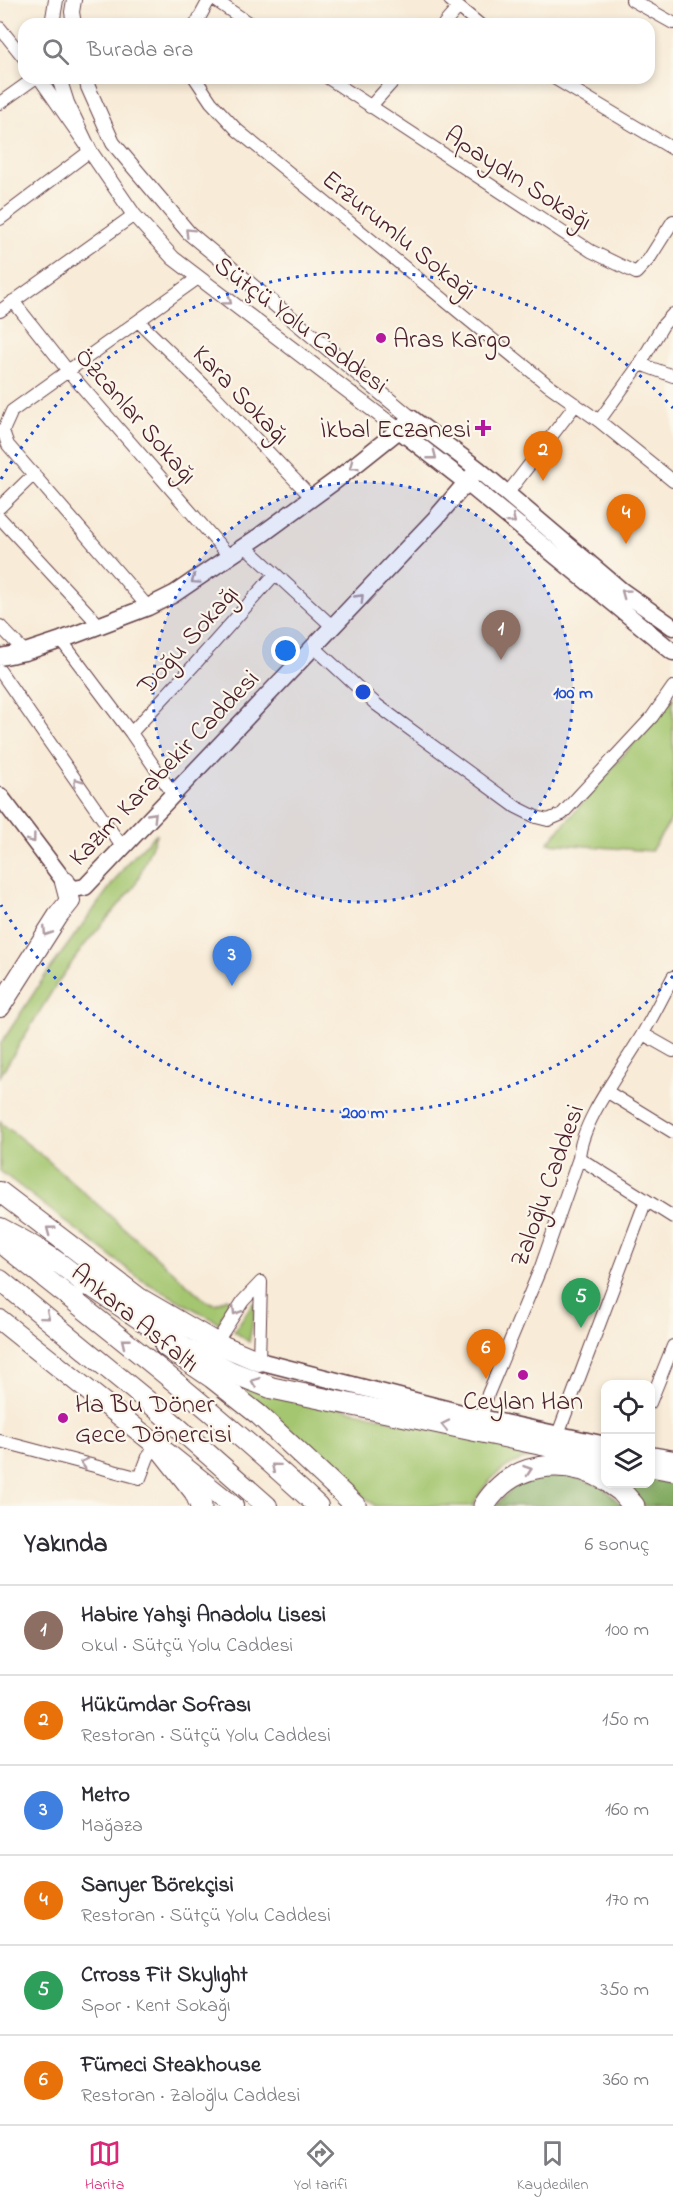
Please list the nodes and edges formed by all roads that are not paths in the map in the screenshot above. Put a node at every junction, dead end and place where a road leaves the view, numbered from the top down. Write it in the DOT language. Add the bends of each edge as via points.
graph roads {
  1 [pos="56,0"];
  2 [pos="74,0"];
  3 [pos="209,0"];
  4 [pos="215,0"];
  5 [pos="632,0"];
  6 [pos="454,4"];
  7 [pos="53,18"];
  8 [pos="73,18"];
  9 [pos="199,18"];
  10 [pos="241,18"];
  11 [pos="447,18"];
  12 [pos="472,18"];
  13 [pos="673,23"];
  14 [pos="2,34"];
  15 [pos="18,51"];
  16 [pos="28,84"];
  17 [pos="41,84"];
  18 [pos="61,84"];
  19 [pos="87,84"];
  20 [pos="199,84"];
  21 [pos="337,84"];
  22 [pos="391,84"];
  23 [pos="564,84"];
  24 [pos="0,103"];
  25 [pos="370,107"];
  26 [pos="113,143"];
  27 [pos="673,148"];
  28 [pos="90,151"];
  29 [pos="134,215"];
  30 [pos="0,219"];
  31 [pos="673,221"];
  32 [pos="198,278"];
  33 [pos="13,301"];
  34 [pos="0,311"];
  35 [pos="673,314"];
  36 [pos="139,322"];
  37 [pos="640,364"];
  38 [pos="69,372"];
  39 [pos="673,376"];
  40 [pos="576,404"];
  41 [pos="599,421"];
  42 [pos="405,424"];
  43 [pos="478,469"];
  44 [pos="34,474"];
  45 [pos="673,481"];
  46 [pos="467,483"];
  47 [pos="507,494"];
  48 [pos="312,498"];
  49 [pos="0,507"];
  50 [pos="0,518"];
  51 [pos="245,546"];
  52 [pos="229,556"];
  53 [pos="275,574"];
  54 [pos="148,607"];
  55 [pos="0,626"];
  56 [pos="100,626"];
  57 [pos="672,626"];
  58 [pos="333,627"];
  59 [pos="61,640"];
  60 [pos="314,647"];
  61 [pos="25,652"];
  62 [pos="673,652"];
  63 [pos="0,657"];
  64 [pos="0,671"];
  65 [pos="673,687"];
  66 [pos="131,733"];
  67 [pos="173,794"];
  68 [pos="0,796"];
  69 [pos="123,848"];
  70 [pos="65,882"];
  71 [pos="673,977"];
  72 [pos="0,1007"];
  73 [pos="643,1034"];
  74 [pos="673,1051"];
  75 [pos="606,1091"];
  76 [pos="673,1132"];
  77 [pos="579,1158"];
  78 [pos="0,1192"];
  79 [pos="646,1200"];
  80 [pos="673,1216"];
  81 [pos="0,1228"];
  82 [pos="0,1242"];
  83 [pos="75,1275"];
  84 [pos="0,1280"];
  85 [pos="0,1320"];
  86 [pos="216,1343"];
  87 [pos="673,1346"];
  88 [pos="259,1361"];
  89 [pos="655,1393"];
  90 [pos="481,1418"];
  91 [pos="558,1434"];
  92 [pos="0,1441"];
  93 [pos="157,1444"];
  94 [pos="601,1444"];
  95 [pos="655,1456"];
  96 [pos="601,1457"];
  97 [pos="673,1459"];
  98 [pos="655,1467"];
  99 [pos="673,1470"];
  100 [pos="601,1477"];
  101 [pos="617,1488"];
  102 [pos="201,1506"];
  103 [pos="233,1506"];
  104 [pos="267,1506"];
  105 [pos="318,1506"];
  106 [pos="356,1506"];
  107 [pos="484,1506"];
  108 [pos="634,1506"];
  1 -- 7 [label="street"];
  2 -- 8 [label="street"];
  3 -- 9 [label="street"];
  4 -- 10 [label="street"];
  5 -- 13 [label="street"];
  6 -- 11 [label="street"];
  6 -- 12 [label="street"];
  14 -- 15 [label="street"];
  16 -- 24 [label="street"];
  17 -- 28 [label="street, Sütçü Yolu Caddesi"];
  18 -- 28 [label="street, Sütçü Yolu Caddesi"];
  19 -- 26 [label="street, Sütçü Yolu Caddesi"];
  20 -- 40 [label="street, Erzurumlu Sokağı" via="237,130"];
  21 -- 25 [label="street, Apaydın Sokağı"];
  22 -- 25 [label="street"];
  23 -- 27 [label="street"];
  25 -- 31 [label="street, Apaydın Sokağı" via="591,251 636,273"];
  26 -- 28 [label="street"];
  42 -- 26 [label="street, Sütçü Yolu Caddesi, one-way" via="189,233"];
  28 -- 29 [label="street, Sütçü Yolu Caddesi"];
  28 -- 30 [label="street"];
  29 -- 32 [label="street, Sütçü Yolu Caddesi" via="173,258"];
  29 -- 33 [label="street"];
  32 -- 36 [label="street"];
  32 -- 42 [label="street, Sütçü Yolu Caddesi, one-way"];
  33 -- 34 [label="street"];
  33 -- 38 [label="street, Özcanlar Sokağı"];
  35 -- 37 [label="street"];
  36 -- 38 [label="street"];
  36 -- 48 [label="street, Kara Sokağı"];
  37 -- 39 [label="street"];
  37 -- 41 [label="street"];
  38 -- 44 [label="street" via="12,411 3,431 8,445"];
  38 -- 52 [label="street, Özcanlar Sokağı"];
  40 -- 41 [label="street, Erzurumlu Sokağı"];
  40 -- 47 [label="street"];
  41 -- 45 [label="street, Erzurumlu Sokağı"];
  42 -- 43 [label="main road, Sütçü Yolu Caddesi"];
  42 -- 46 [label="main road, Sütçü Yolu Caddesi, one-way"];
  42 -- 48 [label="main road, one-way"];
  43 -- 46 [label="main road, Kazım Karabekir Caddesi"];
  43 -- 47 [label="main road, Sütçü Yolu Caddesi"];
  44 -- 49 [label="street"];
  44 -- 54 [label="street"];
  58 -- 46 [label="main road, Kazım Karabekir Caddesi, one-way"];
  46 -- 62 [label="main road, Sütçü Yolu Caddesi, one-way"];
  57 -- 47 [label="main road, Sütçü Yolu Caddesi, one-way" via="622,591"];
  48 -- 51 [label="main road"];
  50 -- 56 [label="street"];
  51 -- 52 [label="main road"];
  51 -- 53 [label="street"];
  52 -- 54 [label="main road, one-way"];
  53 -- 58 [label="street"];
  53 -- 66 [label="street, Doğu Sokağı"];
  54 -- 56 [label="main road"];
  55 -- 61 [label="street"];
  56 -- 59 [label="main road"];
  58 -- 60 [label="main road, Kazım Karabekir Caddesi"];
  59 -- 61 [label="main road"];
  59 -- 66 [label="street"];
  60 -- 65 [label="street" via="377,705 516,807 548,820 562,814 652,717"];
  60 -- 67 [label="main road, Kazım Karabekir Caddesi"];
  61 -- 63 [label="main road"];
  69 -- 64 [label="street, one-way"];
  66 -- 67 [label="street"];
  69 -- 67 [label="main road, Kazım Karabekir Caddesi, one-way"];
  68 -- 70 [label="main road, one-way"];
  69 -- 70 [label="main road, Kazım Karabekir Caddesi" via="85,887 74,889"];
  70 -- 72 [label="highway, one-way" via="67,907"];
  71 -- 73 [label="street, Zaloğlu Caddesi"];
  73 -- 74 [label="street"];
  73 -- 75 [label="street, Zaloğlu Caddesi"];
  75 -- 76 [label="street"];
  75 -- 77 [label="street, Zaloğlu Caddesi" via="580,1144"];
  77 -- 79 [label="street"];
  77 -- 90 [label="street, Zaloğlu Caddesi"];
  86 -- 78 [label="highway, one-way" via="139,1298"];
  79 -- 80 [label="street"];
  79 -- 91 [label="street"];
  81 -- 83 [label="highway"];
  105 -- 82 [label="highway, Ankara Asfaltı, one-way" via="147,1360"];
  96 -- 83 [label="highway, one-way" via="272,1388 184,1348"];
  83 -- 106 [label="highway" via="112,1310 259,1415"];
  84 -- 104 [label="highway, one-way" via="150,1403"];
  85 -- 93 [label="highway"];
  86 -- 88 [label="highway"];
  88 -- 86 [label="street, one-way" via="261,1282 243,1301"];
  87 -- 89 [label="street"];
  88 -- 90 [label="main road"];
  90 -- 91 [label="main road"];
  91 -- 94 [label="main road"];
  93 -- 92 [label="street, one-way" via="140,1478"];
  93 -- 102 [label="highway" via="195,1492"];
  93 -- 103 [label="highway"];
  95 -- 97 [label="main road"];
  98 -- 99 [label="highway"];
  107 -- 100 [label="highway, one-way" via="512,1477 529,1468 570,1466"];
  101 -- 108 [label="highway"];
}
